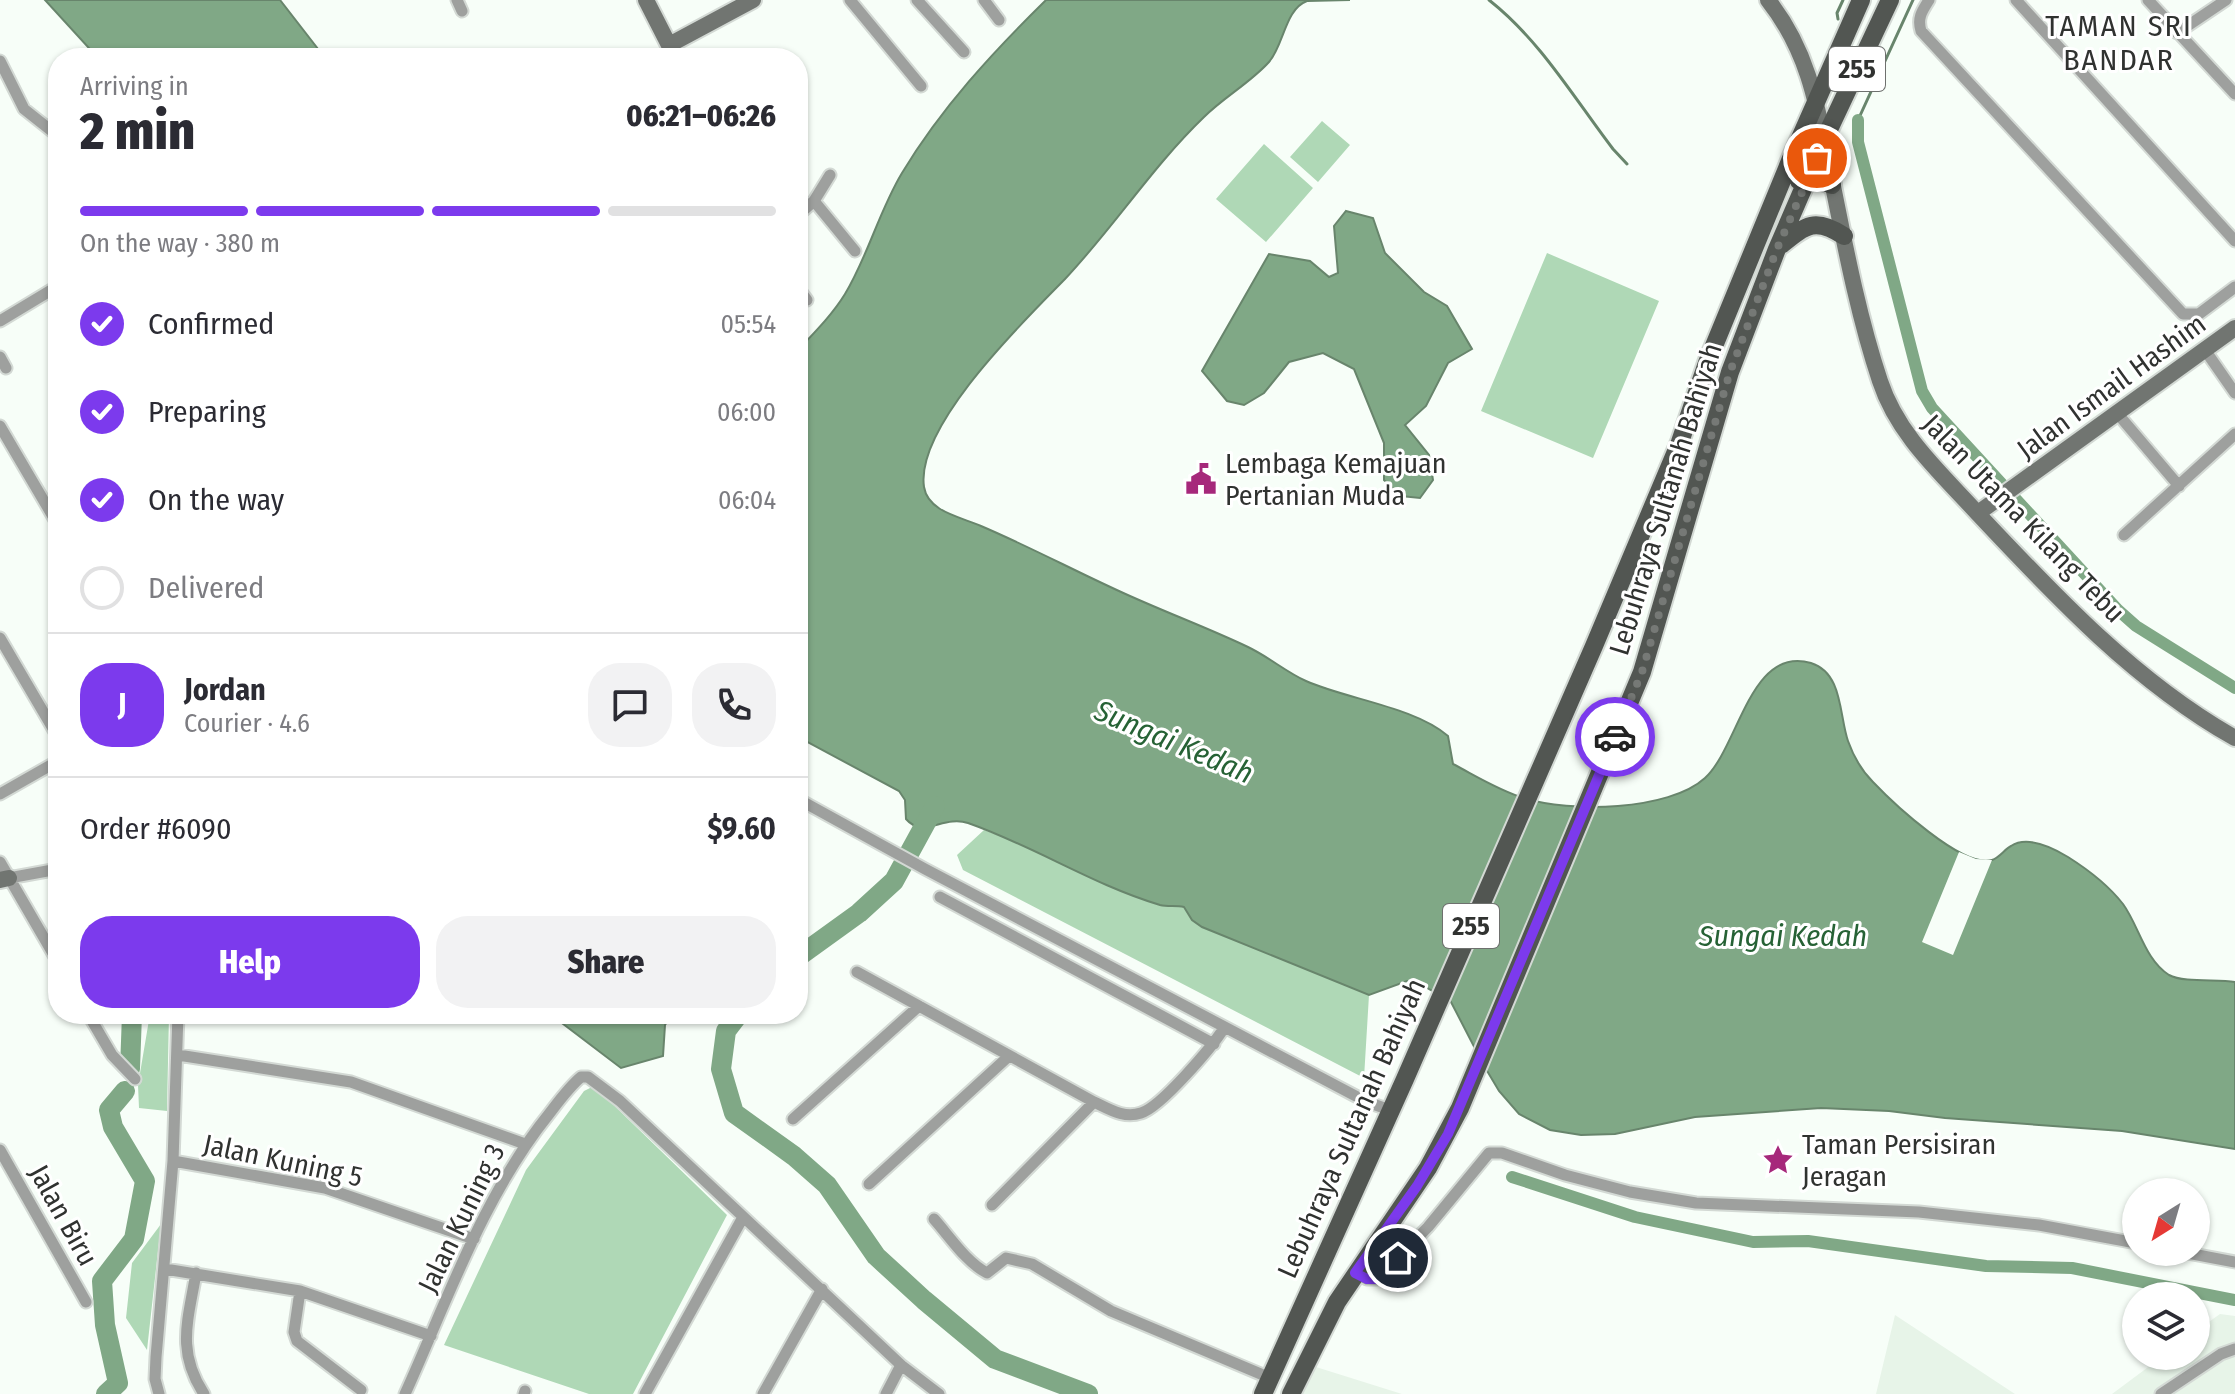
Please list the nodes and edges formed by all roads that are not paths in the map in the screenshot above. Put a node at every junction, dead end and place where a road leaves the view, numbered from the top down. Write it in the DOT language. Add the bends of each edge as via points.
graph roads {
  1 [pos="646,0"];
  2 [pos="753,0"];
  3 [pos="850,0"];
  4 [pos="917,0"];
  5 [pos="984,0"];
  6 [pos="1861,0"];
  7 [pos="1890,0"];
  8 [pos="1929,0"];
  9 [pos="2016,0"];
  10 [pos="2148,0"];
  11 [pos="2226,0"];
  12 [pos="1768,1"];
  13 [pos="999,20"];
  14 [pos="2177,33"];
  15 [pos="671,48"];
  16 [pos="678,48"];
  17 [pos="964,52"];
  18 [pos="0,61"];
  19 [pos="921,86"];
  20 [pos="2235,94"];
  21 [pos="1816,100"];
  22 [pos="48,128"];
  23 [pos="1825,138"];
  24 [pos="830,175"];
  25 [pos="1808,178"];
  26 [pos="1832,185"];
  27 [pos="1777,196"];
  28 [pos="814,201"];
  29 [pos="808,206"];
  30 [pos="1844,236"];
  31 [pos="2235,241"];
  32 [pos="1777,249"];
  33 [pos="855,251"];
  34 [pos="2235,287"];
  35 [pos="48,292"];
  36 [pos="1,318"];
  37 [pos="2235,328"];
  38 [pos="2205,350"];
  39 [pos="2235,393"];
  40 [pos="2117,413"];
  41 [pos="0,426"];
  42 [pos="2235,434"];
  43 [pos="2179,486"];
  44 [pos="48,505"];
  45 [pos="1978,513"];
  46 [pos="2124,535"];
  47 [pos="0,638"];
  48 [pos="48,720"];
  49 [pos="2235,738"];
  50 [pos="48,767"];
  51 [pos="0,794"];
  52 [pos="808,804"];
  53 [pos="0,862"];
  54 [pos="48,871"];
  55 [pos="4,879"];
  56 [pos="940,897"];
  57 [pos="48,947"];
  58 [pos="857,972"];
  59 [pos="919,1006"];
  60 [pos="94,1024"];
  61 [pos="178,1024"];
  62 [pos="1224,1028"];
  63 [pos="1214,1044"];
  64 [pos="178,1055"];
  65 [pos="1009,1056"];
  66 [pos="135,1079"];
  67 [pos="1094,1102"];
  68 [pos="1390,1110"];
  69 [pos="793,1119"];
  70 [pos="525,1144"];
  71 [pos="0,1150"];
  72 [pos="173,1161"];
  73 [pos="869,1184"];
  74 [pos="992,1205"];
  75 [pos="742,1219"];
  76 [pos="934,1219"];
  77 [pos="474,1239"];
  78 [pos="2122,1240"];
  79 [pos="2210,1257"];
  80 [pos="2235,1262"];
  81 [pos="165,1269"];
  82 [pos="196,1273"];
  83 [pos="1355,1273"];
  84 [pos="822,1289"];
  85 [pos="300,1291"];
  86 [pos="86,1302"];
  87 [pos="431,1336"];
  88 [pos="2235,1349"];
  89 [pos="901,1365"];
  90 [pos="1267,1386"];
  91 [pos="361,1390"];
  92 [pos="159,1394"];
  93 [pos="204,1394"];
  94 [pos="405,1394"];
  95 [pos="645,1394"];
  96 [pos="763,1394"];
  97 [pos="886,1394"];
  98 [pos="939,1394"];
  99 [pos="1291,1394"];
  100 [pos="2161,1394"];
  1 -- 15 [label="street"];
  2 -- 16 [label="street"];
  3 -- 19 [label="street"];
  4 -- 17 [label="street"];
  5 -- 13 [label="street"];
  6 -- 21 [label="main road, Lebuhraya Sultanah Bahiyah / 255"];
  7 -- 23 [label="main road, Lebuhraya Sultanah Bahiyah / 255"];
  8 -- 34 [label="street" via="1920,14 1921,31 2183,314 2199,314"];
  9 -- 31 [label="street"];
  10 -- 14 [label="street"];
  11 -- 14 [label="street"];
  12 -- 21 [label="street, Jalan Utama Kilang Tebu" via="1796,43"];
  14 -- 20 [label="street"];
  18 -- 22 [label="street" via="24,109"];
  21 -- 23 [label="street, Jalan Utama Kilang Tebu"];
  21 -- 27 [label="main road, Lebuhraya Sultanah Bahiyah / 255"];
  23 -- 25 [label="main road, Lebuhraya Sultanah Bahiyah / 255"];
  23 -- 26 [label="street, Jalan Utama Kilang Tebu"];
  24 -- 28 [label="street"];
  25 -- 26 [label="main road"];
  25 -- 27 [label="main road"];
  25 -- 32 [label="main road, Lebuhraya Sultanah Bahiyah / 255"];
  26 -- 30 [label="street, Jalan Utama Kilang Tebu"];
  27 -- 68 [label="main road, Lebuhraya Sultanah Bahiyah / 255" via="1680,442"];
  28 -- 29 [label="street"];
  28 -- 33 [label="street"];
  30 -- 32 [label="main road" via="1830,227 1808,226"];
  30 -- 45 [label="street, Jalan Utama Kilang Tebu" via="1890,408 1917,447"];
  32 -- 83 [label="main road, Lebuhraya Sultanah Bahiyah / 255" via="1730,372 1642,672 1460,1108 1428,1168"];
  35 -- 36 [label="street"];
  37 -- 38 [label="street, Jalan Ismail Hashim"];
  38 -- 39 [label="street"];
  38 -- 40 [label="street, Jalan Ismail Hashim"];
  40 -- 43 [label="street"];
  40 -- 45 [label="street, Jalan Ismail Hashim"];
  41 -- 44 [label="street"];
  42 -- 43 [label="street"];
  43 -- 46 [label="street"];
  45 -- 49 [label="street, Jalan Utama Kilang Tebu" via="2087,627"];
  47 -- 48 [label="street"];
  50 -- 51 [label="street"];
  52 -- 62 [label="street"];
  53 -- 55 [label="street"];
  54 -- 55 [label="street"];
  55 -- 57 [label="street"];
  56 -- 63 [label="street"];
  58 -- 59 [label="street"];
  59 -- 65 [label="street"];
  59 -- 69 [label="street"];
  60 -- 66 [label="street" via="112,1055"];
  61 -- 64 [label="street"];
  62 -- 63 [label="street"];
  62 -- 68 [label="street"];
  63 -- 67 [label="street" via="1142,1113 1116,1113"];
  64 -- 70 [label="street" via="351,1082"];
  64 -- 72 [label="street"];
  65 -- 67 [label="street"];
  65 -- 73 [label="street"];
  67 -- 74 [label="street"];
  68 -- 90 [label="main road, Lebuhraya Sultanah Bahiyah / 255"];
  70 -- 75 [label="street, Jalan Kuning 3" via="581,1077 588,1077 620,1101"];
  70 -- 77 [label="street, Jalan Kuning 3"];
  71 -- 86 [label="street, Jalan Biru"];
  72 -- 77 [label="street, Jalan Kuning 5" via="325,1188"];
  72 -- 81 [label="street"];
  75 -- 84 [label="street"];
  75 -- 95 [label="street"];
  76 -- 90 [label="street" via="987,1273 1006,1258 1032,1264 1111,1311"];
  77 -- 87 [label="street, Jalan Kuning 3"];
  78 -- 83 [label="street" via="1919,1212 1696,1203 1630,1192 1489,1153 1377,1279"];
  79 -- 80 [label="street"];
  81 -- 82 [label="street"];
  81 -- 92 [label="street" via="156,1357"];
  82 -- 85 [label="street"];
  82 -- 93 [label="street" via="186,1358"];
  83 -- 99 [label="main road, Lebuhraya Sultanah Bahiyah / 255"];
  84 -- 89 [label="street"];
  84 -- 96 [label="street"];
  85 -- 87 [label="street"];
  85 -- 91 [label="street" via="297,1341"];
  87 -- 94 [label="street, Jalan Kuning 3"];
  88 -- 100 [label="street"];
  89 -- 97 [label="street"];
  89 -- 98 [label="street"];
}
